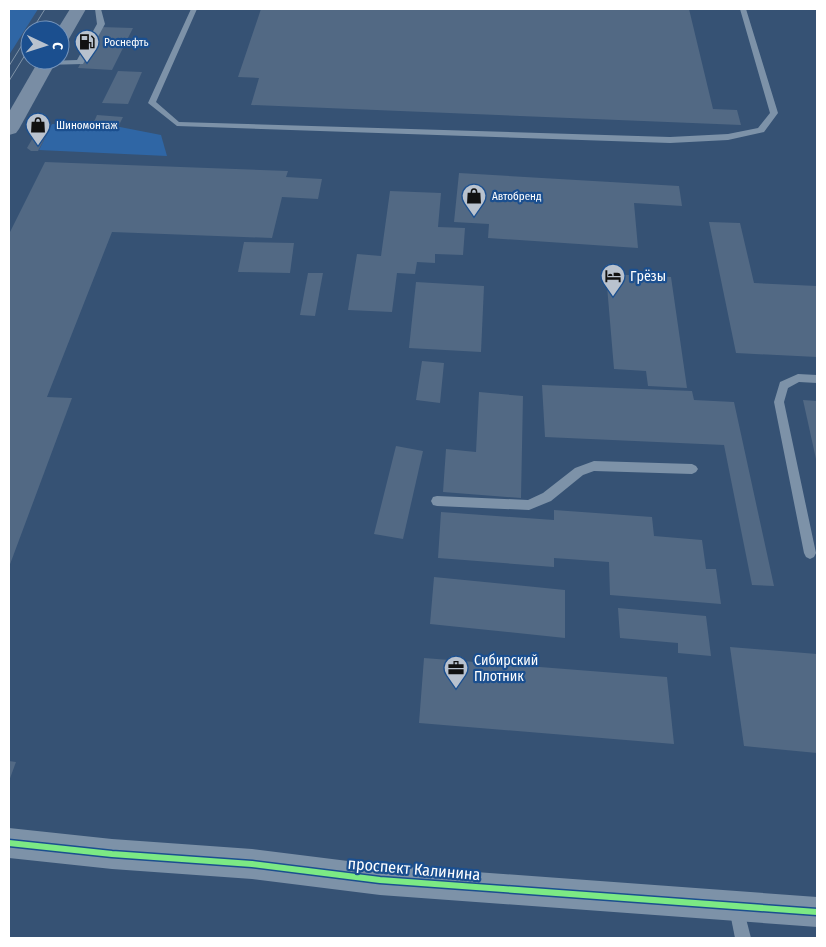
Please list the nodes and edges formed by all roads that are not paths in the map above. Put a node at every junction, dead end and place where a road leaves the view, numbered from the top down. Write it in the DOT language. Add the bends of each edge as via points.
graph roads {
  1 [pos="78,9"];
  2 [pos="98,9"];
  3 [pos="194,9"];
  4 [pos="743,9"];
  5 [pos="70,23"];
  6 [pos="70,62"];
  7 [pos="43,70"];
  8 [pos="9,129"];
  9 [pos="817,379"];
  10 [pos="692,469"];
  11 [pos="437,501"];
  12 [pos="810,553"];
  13 [pos="9,843"];
  14 [pos="736,906"];
  15 [pos="817,912"];
  16 [pos="743,938"];
  1 -- 5 [label="main road"];
  2 -- 6 [label="lane" via="101,24 80,62"];
  3 -- 4 [label="lane" via="152,103 177,124 670,140 728,137 761,130 774,113"];
  7 -- 8 [label="main road"];
  9 -- 12 [label="lane" via="798,378 784,385 779,402"];
  10 -- 11 [label="lane" via="594,466 579,471 547,497 529,505"];
  13 -- 14 [label="street, проспект Калинина" via="252,864 380,880"];
  14 -- 15 [label="street, проспект Калинина"];
  14 -- 16 [label="lane"];
}
